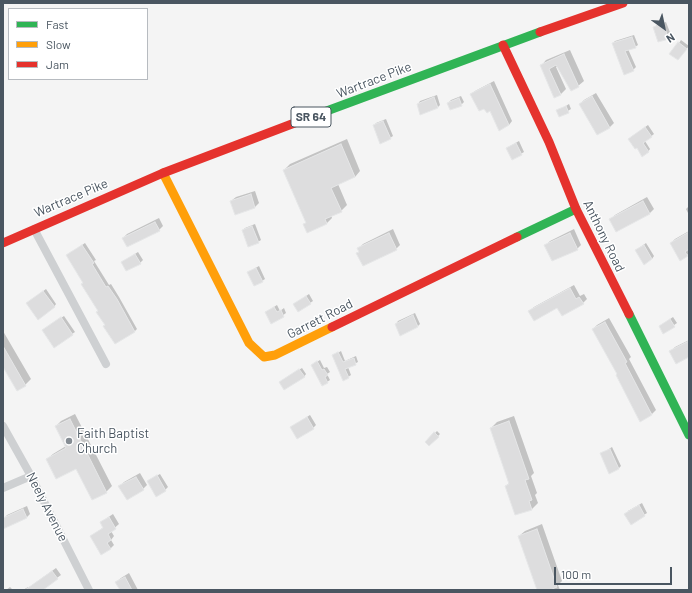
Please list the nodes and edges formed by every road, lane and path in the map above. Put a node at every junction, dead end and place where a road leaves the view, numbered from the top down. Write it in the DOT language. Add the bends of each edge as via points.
graph roads {
  1 [pos="623,3"];
  2 [pos="503,45"];
  3 [pos="163,173"];
  4 [pos="576,209"];
  5 [pos="34,229"];
  6 [pos="3,243"];
  7 [pos="106,364"];
  8 [pos="3,426"];
  9 [pos="689,435"];
  10 [pos="30,476"];
  11 [pos="3,488"];
  12 [pos="88,590"];
  1 -- 2 [label="street, Wartrace Pike / SR 64"];
  2 -- 3 [label="street, Wartrace Pike / SR 64"];
  2 -- 4 [label="street, Anthony Road" via="549,142"];
  3 -- 4 [label="street, Garrett Road" via="248,343 264,357 275,355"];
  3 -- 5 [label="street, Wartrace Pike / SR 64"];
  4 -- 9 [label="street, Anthony Road"];
  5 -- 6 [label="street, Wartrace Pike / SR 64"];
  5 -- 7 [label="street"];
  8 -- 10 [label="street, Neely Avenue"];
  10 -- 11 [label="street"];
  10 -- 12 [label="street, Neely Avenue"];
}
